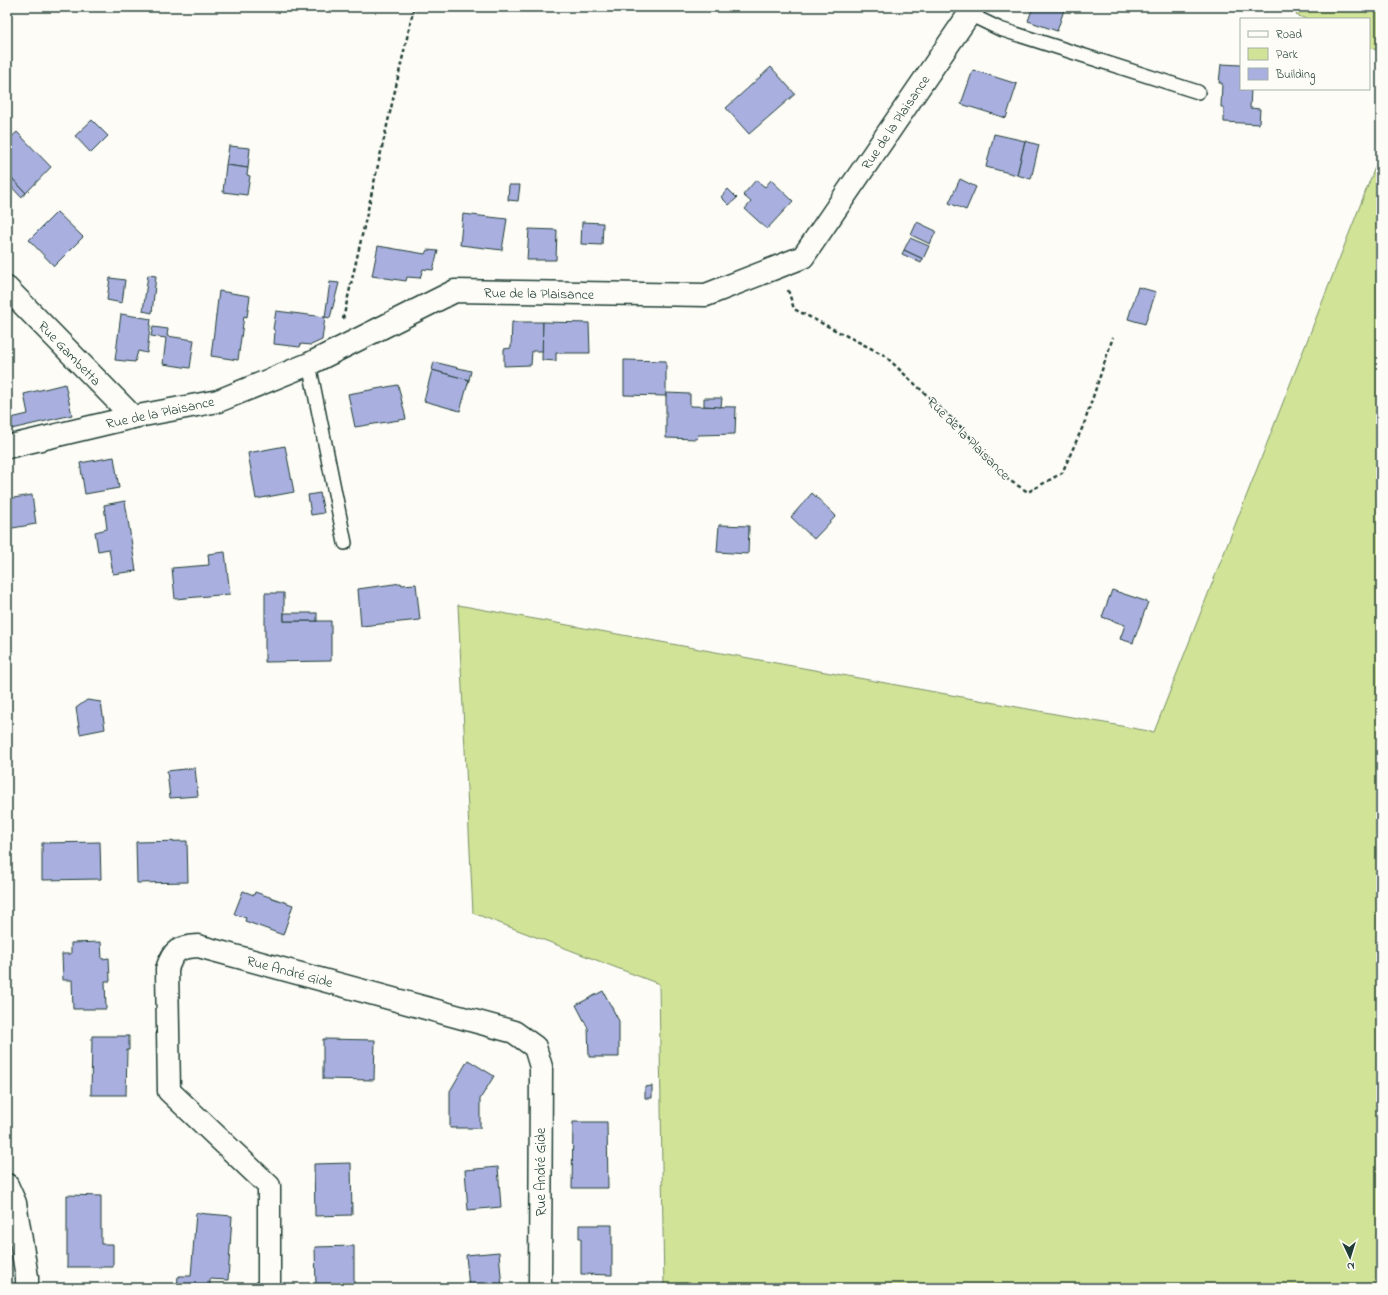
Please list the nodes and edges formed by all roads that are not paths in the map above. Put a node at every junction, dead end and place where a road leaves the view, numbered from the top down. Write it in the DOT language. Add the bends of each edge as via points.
graph roads {
  1 [pos="971,10"];
  2 [pos="1198,92"];
  3 [pos="7,288"];
  4 [pos="309,364"];
  5 [pos="133,417"];
  6 [pos="7,447"];
  7 [pos="345,543"];
  8 [pos="7,1185"];
  9 [pos="27,1288"];
  10 [pos="269,1288"];
  11 [pos="540,1288"];
  1 -- 2 [label="lane" via="1000,29"];
  1 -- 4 [label="street, Rue de la Plaisance" via="803,258 706,295 455,291"];
  3 -- 5 [label="street, Rue Gambetta"];
  4 -- 5 [label="street, Rue de la Plaisance" via="218,401"];
  4 -- 7 [label="lane"];
  5 -- 6 [label="street, Rue de la Plaisance"];
  8 -- 9 [label="street" via="15,1203"];
  10 -- 11 [label="street, Rue André Gide" via="269,1186 169,1092 167,969 170,958 177,950 187,946 198,946 514,1032 535,1047 541,1067"];
}
